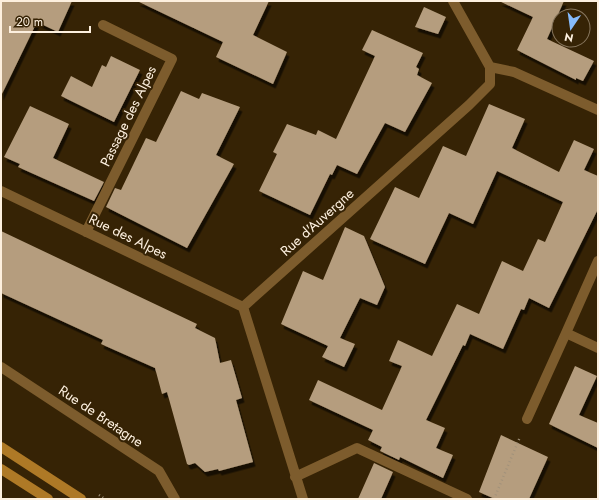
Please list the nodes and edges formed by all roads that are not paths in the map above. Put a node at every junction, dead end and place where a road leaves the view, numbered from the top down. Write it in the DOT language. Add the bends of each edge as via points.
graph roads {
  1 [pos="453,1"];
  2 [pos="103,26"];
  3 [pos="490,67"];
  4 [pos="598,110"];
  5 [pos="1,191"];
  6 [pos="86,232"];
  7 [pos="598,261"];
  8 [pos="243,307"];
  9 [pos="566,333"];
  10 [pos="598,348"];
  11 [pos="1,367"];
  12 [pos="527,419"];
  13 [pos="1,447"];
  14 [pos="1,468"];
  15 [pos="295,477"];
  16 [pos="48,499"];
  17 [pos="81,499"];
  18 [pos="175,499"];
  19 [pos="303,499"];
  20 [pos="467,499"];
  1 -- 3 [label="street"];
  2 -- 6 [label="street, Passage des Alpes" via="172,59"];
  3 -- 4 [label="street" via="514,72"];
  3 -- 8 [label="street, Rue d'Auvergne" via="490,84 469,105"];
  5 -- 6 [label="street, Rue des Alpes"];
  6 -- 8 [label="street, Rue des Alpes"];
  7 -- 9 [label="street"];
  8 -- 15 [label="street"];
  9 -- 10 [label="street"];
  9 -- 12 [label="street"];
  11 -- 18 [label="street, Rue de Bretagne" via="159,471"];
  13 -- 17 [label="main road"];
  14 -- 16 [label="main road"];
  15 -- 19 [label="street"];
  15 -- 20 [label="street" via="357,448"];
}
